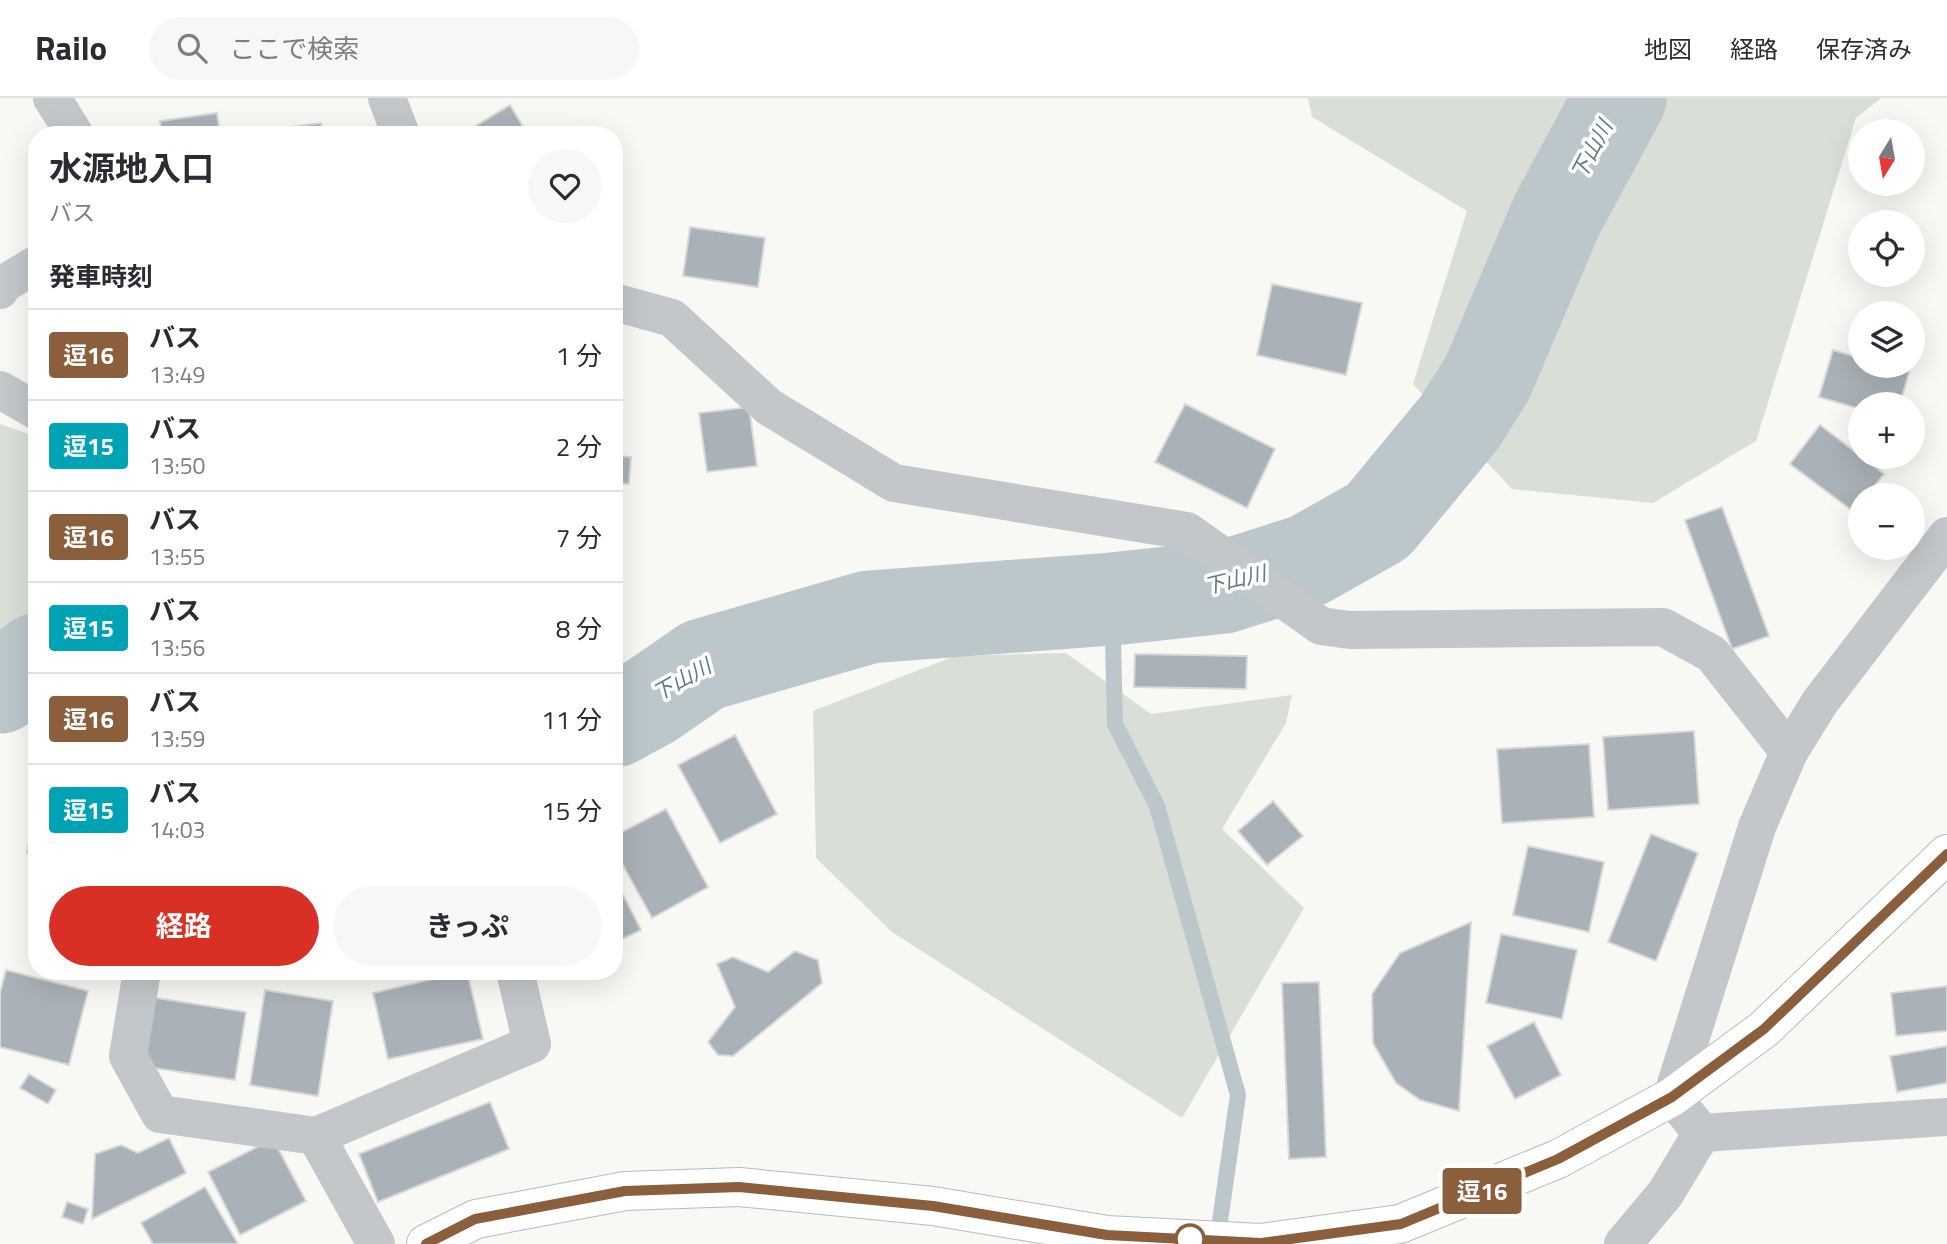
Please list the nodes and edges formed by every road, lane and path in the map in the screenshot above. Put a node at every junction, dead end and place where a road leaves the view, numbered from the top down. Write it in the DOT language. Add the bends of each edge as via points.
graph roads {
  1 [pos="52,98"];
  2 [pos="387,98"];
  3 [pos="69,126"];
  4 [pos="398,126"];
  5 [pos="28,269"];
  6 [pos="0,290"];
  7 [pos="623,304"];
  8 [pos="0,390"];
  9 [pos="28,406"];
  10 [pos="1947,536"];
  11 [pos="1789,752"];
  12 [pos="1947,854"];
  13 [pos="141,980"];
  14 [pos="517,980"];
  15 [pos="1672,1097"];
  16 [pos="1947,1117"];
  17 [pos="1702,1133"];
  18 [pos="316,1136"];
  19 [pos="376,1244"];
  20 [pos="426,1244"];
  21 [pos="1623,1244"];
  1 -- 3 [label="street"];
  2 -- 4 [label="street"];
  5 -- 6 [label="street"];
  7 -- 11 [label="street" via="672,318 769,407 894,483 1187,531 1321,626 1350,630 1662,627 1712,654"];
  8 -- 9 [label="street"];
  10 -- 11 [label="street" via="1820,702"];
  11 -- 15 [label="street" via="1757,827"];
  12 -- 15 [label="main road" via="1764,1029"];
  13 -- 18 [label="street" via="128,1056 160,1114"];
  14 -- 18 [label="street" via="532,1044"];
  15 -- 17 [label="street"];
  15 -- 20 [label="main road" via="1558,1159 1401,1224 1261,1243 1107,1235 933,1206 739,1187 625,1191 475,1219"];
  16 -- 17 [label="street"];
  17 -- 21 [label="street" via="1665,1194"];
  18 -- 19 [label="street"];
}
